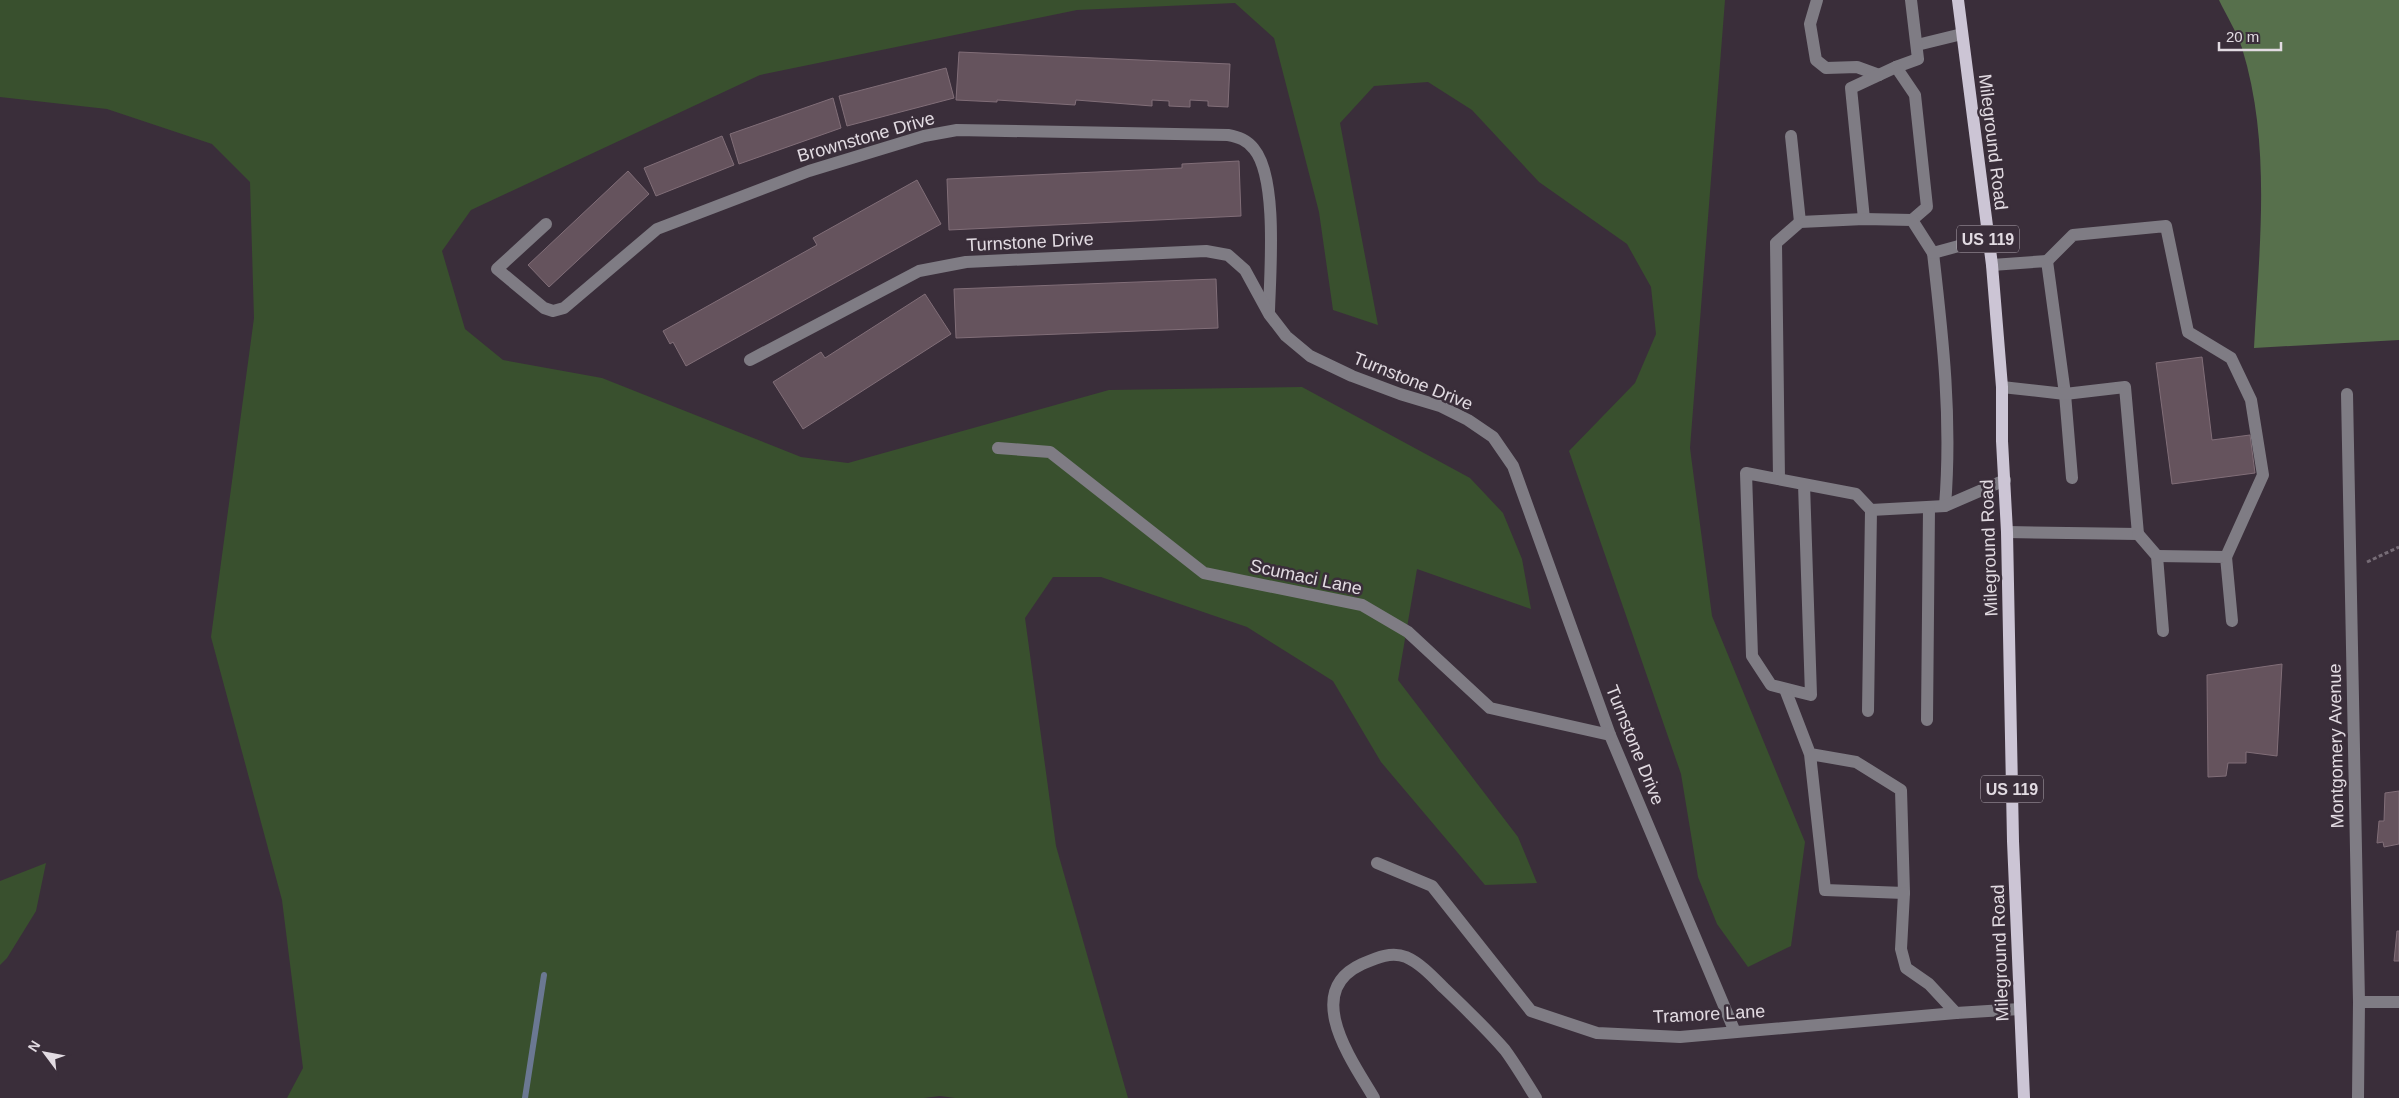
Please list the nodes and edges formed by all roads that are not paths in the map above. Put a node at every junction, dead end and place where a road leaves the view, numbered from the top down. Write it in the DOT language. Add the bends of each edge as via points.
graph roads {
  1 [pos="1818,0"];
  2 [pos="1911,0"];
  3 [pos="1958,0"];
  4 [pos="1962,34"];
  5 [pos="1917,45"];
  6 [pos="1896,66"];
  7 [pos="1879,75"];
  8 [pos="1791,136"];
  9 [pos="1864,219"];
  10 [pos="1912,220"];
  11 [pos="1800,222"];
  12 [pos="546,224"];
  13 [pos="1988,238"];
  14 [pos="1932,253"];
  15 [pos="2047,261"];
  16 [pos="1992,265"];
  17 [pos="1269,314"];
  18 [pos="750,360"];
  19 [pos="2002,387"];
  20 [pos="2065,394"];
  21 [pos="2347,394"];
  22 [pos="998,448"];
  23 [pos="2072,478"];
  24 [pos="1780,479"];
  25 [pos="2005,480"];
  26 [pos="1804,484"];
  27 [pos="1946,506"];
  28 [pos="1929,508"];
  29 [pos="1871,510"];
  30 [pos="2008,532"];
  31 [pos="2138,534"];
  32 [pos="2157,556"];
  33 [pos="2226,557"];
  34 [pos="2232,620"];
  35 [pos="2163,631"];
  36 [pos="1785,689"];
  37 [pos="1868,711"];
  38 [pos="1927,720"];
  39 [pos="1610,735"];
  40 [pos="1810,754"];
  41 [pos="1377,864"];
  42 [pos="1904,893"];
  43 [pos="2359,1002"];
  44 [pos="2399,1002"];
  45 [pos="2020,1009"];
  46 [pos="1956,1012"];
  47 [pos="1735,1032"];
  48 [pos="1374,1098"];
  49 [pos="1536,1098"];
  50 [pos="2024,1098"];
  51 [pos="2358,1098"];
  1 -- 7 [label="street" via="1810,24 1816,60 1826,68 1858,67"];
  2 -- 5 [label="street"];
  3 -- 4 [label="main road, Mileground Road / US 119"];
  4 -- 5 [label="street"];
  4 -- 13 [label="main road, Mileground Road / US 119"];
  5 -- 6 [label="street" via="1918,59"];
  6 -- 7 [label="street"];
  6 -- 10 [label="street" via="1915,95 1927,207"];
  7 -- 9 [label="street" via="1851,88"];
  8 -- 11 [label="street"];
  9 -- 10 [label="street"];
  9 -- 11 [label="street"];
  10 -- 14 [label="street"];
  11 -- 24 [label="street" via="1776,242"];
  12 -- 17 [label="street, Brownstone Drive" via="497,269 544,308 554,311 564,308 657,229 809,171 924,136 957,130 1228,134 1243,138 1255,150 1264,172 1269,203"];
  13 -- 14 [label="street"];
  13 -- 16 [label="main road, Mileground Road / US 119"];
  14 -- 27 [label="street" via="1946,368 1949,457"];
  15 -- 16 [label="street"];
  15 -- 20 [label="street"];
  15 -- 33 [label="street" via="2072,235 2166,226 2188,332 2231,358 2250,400 2263,475"];
  16 -- 19 [label="main road, Mileground Road / US 119"];
  17 -- 18 [label="street, Turnstone Drive" via="1246,270 1228,255 1206,251 966,262 919,270"];
  17 -- 39 [label="street, Turnstone Drive" via="1286,336 1310,356 1400,394 1440,406 1493,436 1513,466"];
  19 -- 20 [label="street"];
  19 -- 25 [label="main road, Mileground Road / US 119"];
  20 -- 23 [label="street"];
  20 -- 31 [label="street" via="2125,387"];
  21 -- 43 [label="street, Montgomery Avenue"];
  22 -- 39 [label="street, Scumaci Lane" via="1050,452 1204,573 1362,605 1408,632 1490,708"];
  24 -- 26 [label="street"];
  24 -- 36 [label="street" via="1746,473 1752,656 1771,685"];
  25 -- 27 [label="street"];
  25 -- 30 [label="main road, Mileground Road / US 119"];
  26 -- 29 [label="street" via="1856,494"];
  26 -- 36 [label="street" via="1811,695"];
  27 -- 28 [label="street"];
  28 -- 29 [label="street"];
  28 -- 38 [label="street"];
  29 -- 37 [label="street"];
  30 -- 31 [label="street"];
  30 -- 45 [label="main road, Mileground Road / US 119" via="2013,842"];
  31 -- 32 [label="street"];
  32 -- 33 [label="street"];
  32 -- 35 [label="street"];
  33 -- 34 [label="street"];
  36 -- 40 [label="street"];
  39 -- 47 [label="street, Turnstone Drive"];
  40 -- 42 [label="street" via="1856,762 1901,790"];
  40 -- 42 [label="street" via="1825,890"];
  41 -- 47 [label="street, Tramore Lane" via="1432,886 1531,1011 1597,1033 1680,1037"];
  42 -- 46 [label="street" via="1901,949 1906,968 1929,984"];
  43 -- 44 [label="street"];
  43 -- 51 [label="street, Montgomery Avenue"];
  45 -- 46 [label="street, Tramore Lane"];
  45 -- 50 [label="main road, Mileground Road / US 119"];
  46 -- 47 [label="street, Tramore Lane"];
  48 -- 49 [label="street" via="1336,1029 1333,1011 1336,991 1344,976 1359,966 1380,957 1398,955 1428,973 1467,1010 1505,1051"];
}
